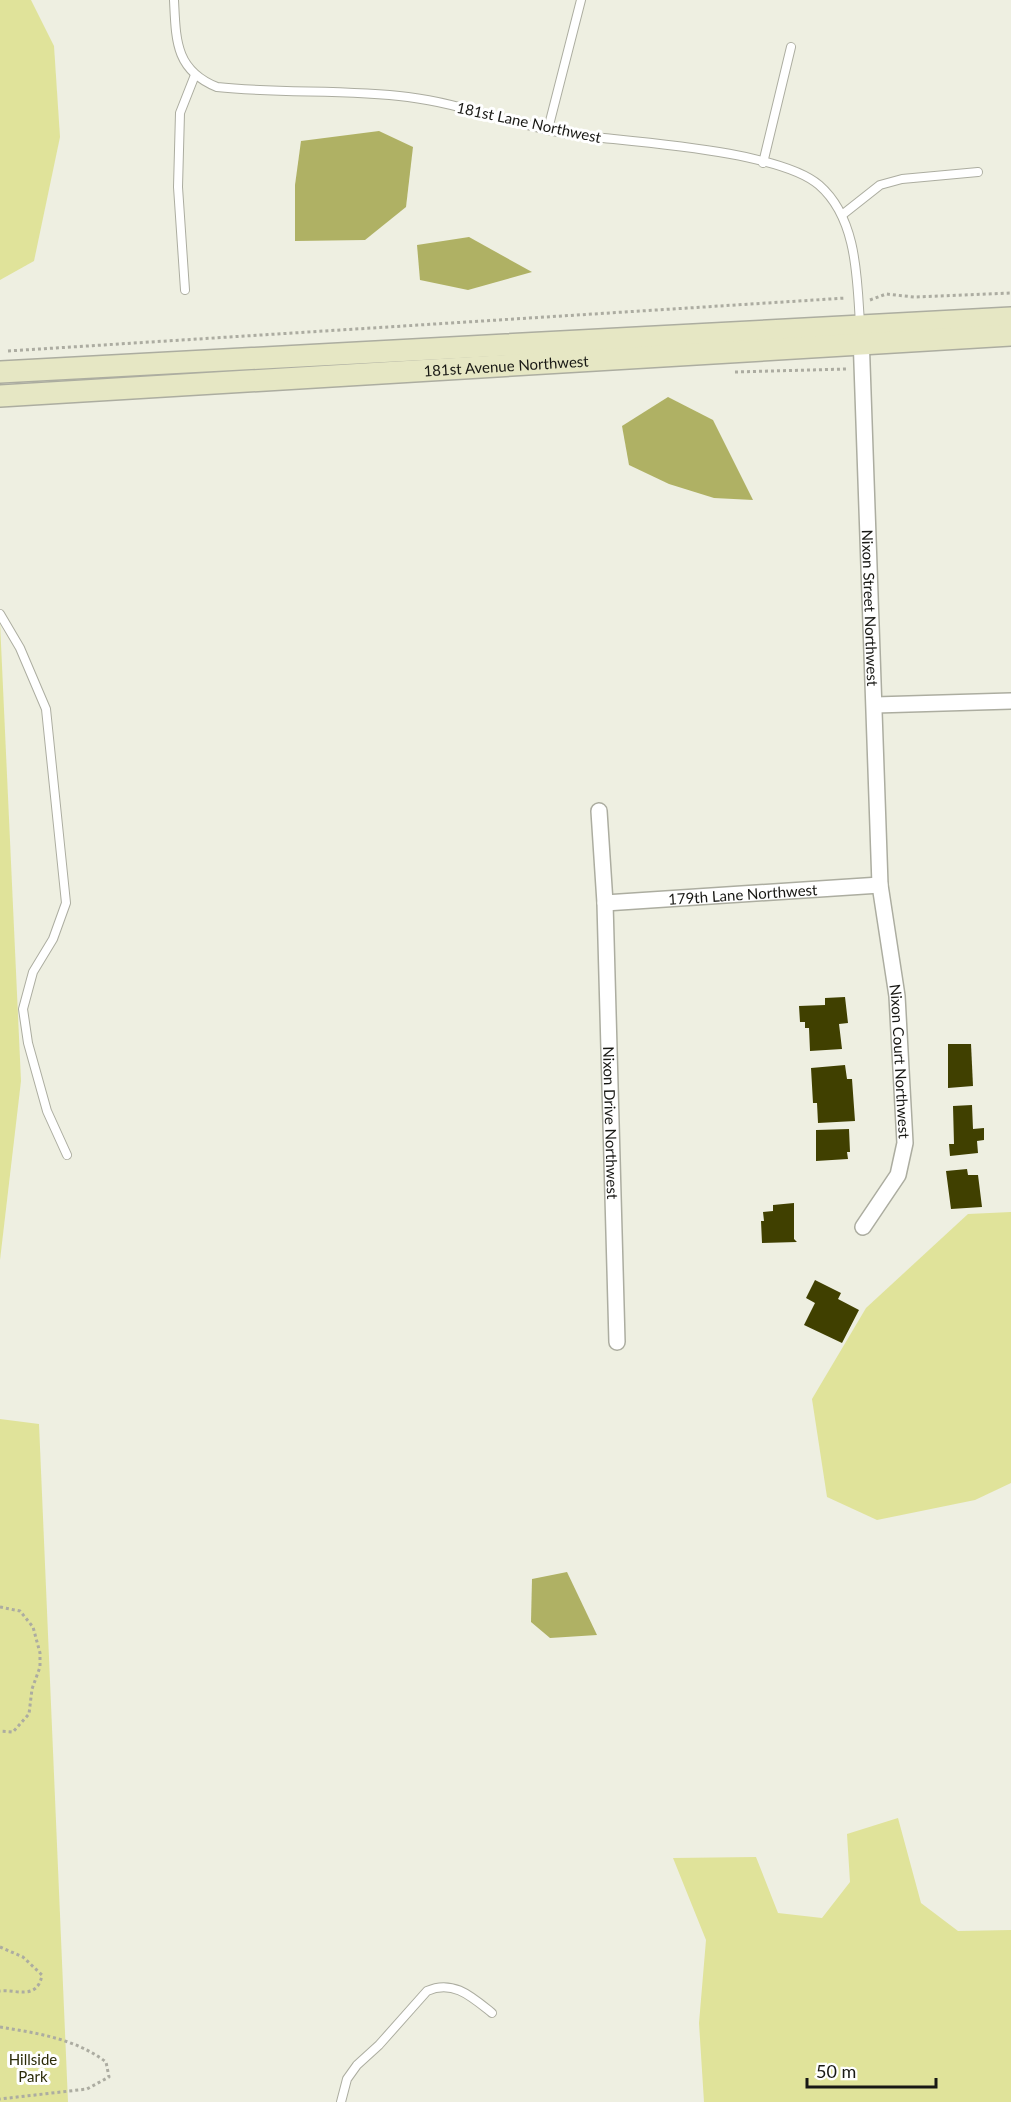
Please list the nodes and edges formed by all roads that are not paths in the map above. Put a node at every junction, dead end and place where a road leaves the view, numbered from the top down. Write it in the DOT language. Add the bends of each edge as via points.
graph roads {
  1 [pos="174,0"];
  2 [pos="581,0"];
  3 [pos="791,47"];
  4 [pos="195,75"];
  5 [pos="548,129"];
  6 [pos="764,163"];
  7 [pos="978,172"];
  8 [pos="842,214"];
  9 [pos="185,290"];
  10 [pos="1011,318"];
  11 [pos="861,333"];
  12 [pos="1011,334"];
  13 [pos="0,372"];
  14 [pos="0,396"];
  15 [pos="0,614"];
  16 [pos="1011,701"];
  17 [pos="875,705"];
  18 [pos="599,811"];
  19 [pos="880,885"];
  20 [pos="605,903"];
  21 [pos="67,1155"];
  22 [pos="863,1227"];
  23 [pos="617,1342"];
  24 [pos="492,2013"];
  25 [pos="341,2102"];
  1 -- 4 [label="lane" via="182,57"];
  2 -- 5 [label="lane"];
  3 -- 6 [label="lane"];
  4 -- 5 [label="lane, 181st Lane Northwest" via="217,87 234,89 407,97"];
  4 -- 9 [label="lane" via="180,113 178,187"];
  5 -- 6 [label="lane, 181st Lane Northwest"];
  6 -- 8 [label="lane, 181st Lane Northwest" via="783,167 818,184"];
  7 -- 8 [label="lane" via="902,179 880,185"];
  8 -- 11 [label="lane, 181st Lane Northwest" via="857,279"];
  10 -- 11 [label="main road, 181st Avenue Northwest"];
  11 -- 12 [label="main road, 181st Avenue Northwest"];
  11 -- 13 [label="main road, 181st Avenue Northwest" via="715,335"];
  11 -- 14 [label="main road, 181st Avenue Northwest"];
  11 -- 17 [label="street, Nixon Street Northwest"];
  15 -- 21 [label="lane" via="20,648 46,709 66,903 53,939 33,972 23,1009 47,1111"];
  16 -- 17 [label="street"];
  17 -- 19 [label="street, Nixon Street Northwest"];
  18 -- 20 [label="street"];
  19 -- 20 [label="street, 179th Lane Northwest"];
  19 -- 22 [label="street, Nixon Court Northwest" via="897,996 905,1143 898,1175"];
  20 -- 23 [label="street, Nixon Drive Northwest"];
  24 -- 25 [label="lane" via="453,1986 427,1991 357,2065 347,2079"];
}
